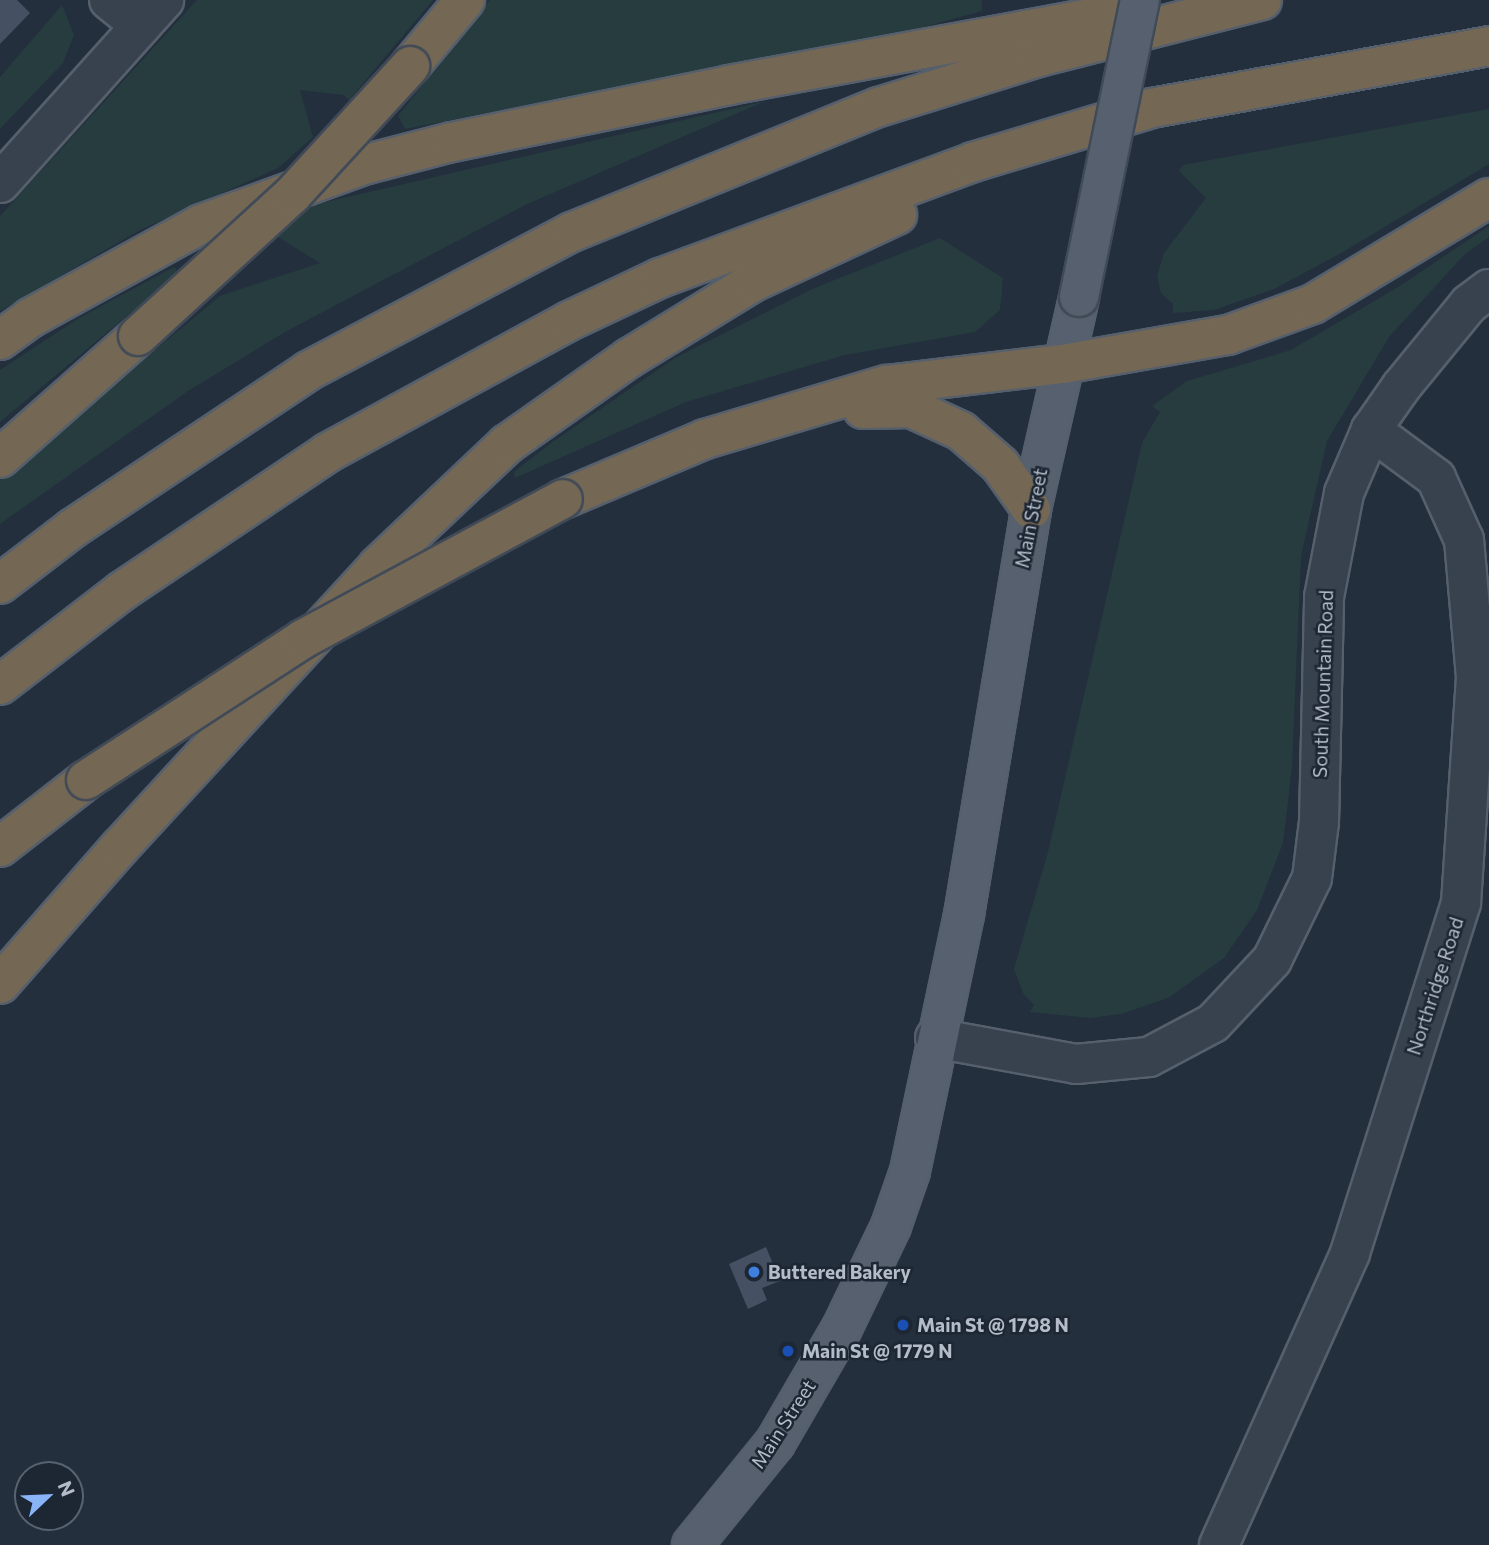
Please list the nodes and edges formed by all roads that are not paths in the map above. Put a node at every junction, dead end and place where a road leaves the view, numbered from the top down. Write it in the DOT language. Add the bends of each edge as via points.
graph roads {
  1 [pos="109,0"];
  2 [pos="465,0"];
  3 [pos="1140,0"];
  4 [pos="1202,0"];
  5 [pos="1262,0"];
  6 [pos="152,13"];
  7 [pos="1489,46"];
  8 [pos="1273,86"];
  9 [pos="0,183"];
  10 [pos="1489,198"];
  11 [pos="1489,289"];
  12 [pos="0,341"];
  13 [pos="1063,364"];
  14 [pos="802,410"];
  15 [pos="1371,430"];
  16 [pos="0,458"];
  17 [pos="1031,509"];
  18 [pos="0,584"];
  19 [pos="0,685"];
  20 [pos="0,847"];
  21 [pos="1475,905"];
  22 [pos="0,985"];
  23 [pos="935,1038"];
  24 [pos="692,1545"];
  25 [pos="1219,1545"];
  1 -- 6 [label="street"];
  2 -- 16 [label="highway, bridge" via="292,195"];
  3 -- 13 [label="main road, Main Street, bridge"];
  4 -- 12 [label="highway" via="729,85 367,164 201,224 30,318"];
  5 -- 18 [label="highway" via="1039,57 879,107 572,232 308,371 73,528"];
  6 -- 9 [label="street"];
  7 -- 8 [label="highway"];
  8 -- 19 [label="highway" via="1152,108 973,162 660,278 569,321 327,453 122,591"];
  8 -- 22 [label="highway" via="1193,119 935,201 812,251 684,322 563,403 507,444 379,566 120,847"];
  10 -- 13 [label="highway" via="1313,304 1228,335"];
  11 -- 15 [label="street, South Mountain Road" via="1469,304"];
  13 -- 14 [label="highway" via="886,385"];
  13 -- 17 [label="main road, Main Street"];
  14 -- 17 [label="highway" via="911,408 961,431 1000,465"];
  14 -- 20 [label="highway, bridge" via="705,439 563,499 303,639 86,780"];
  15 -- 21 [label="street, Northridge Road" via="1436,478 1464,540 1476,677"];
  15 -- 23 [label="street, South Mountain Road" via="1343,493 1324,597 1319,822 1312,878 1272,960 1213,1023 1149,1057 1076,1064"];
  17 -- 23 [label="main road, Main Street" via="964,915"];
  21 -- 25 [label="street, Northridge Road" via="1350,1253"];
  23 -- 24 [label="main road, Main Street" via="917,1136 891,1226 842,1328 775,1443"];
}
